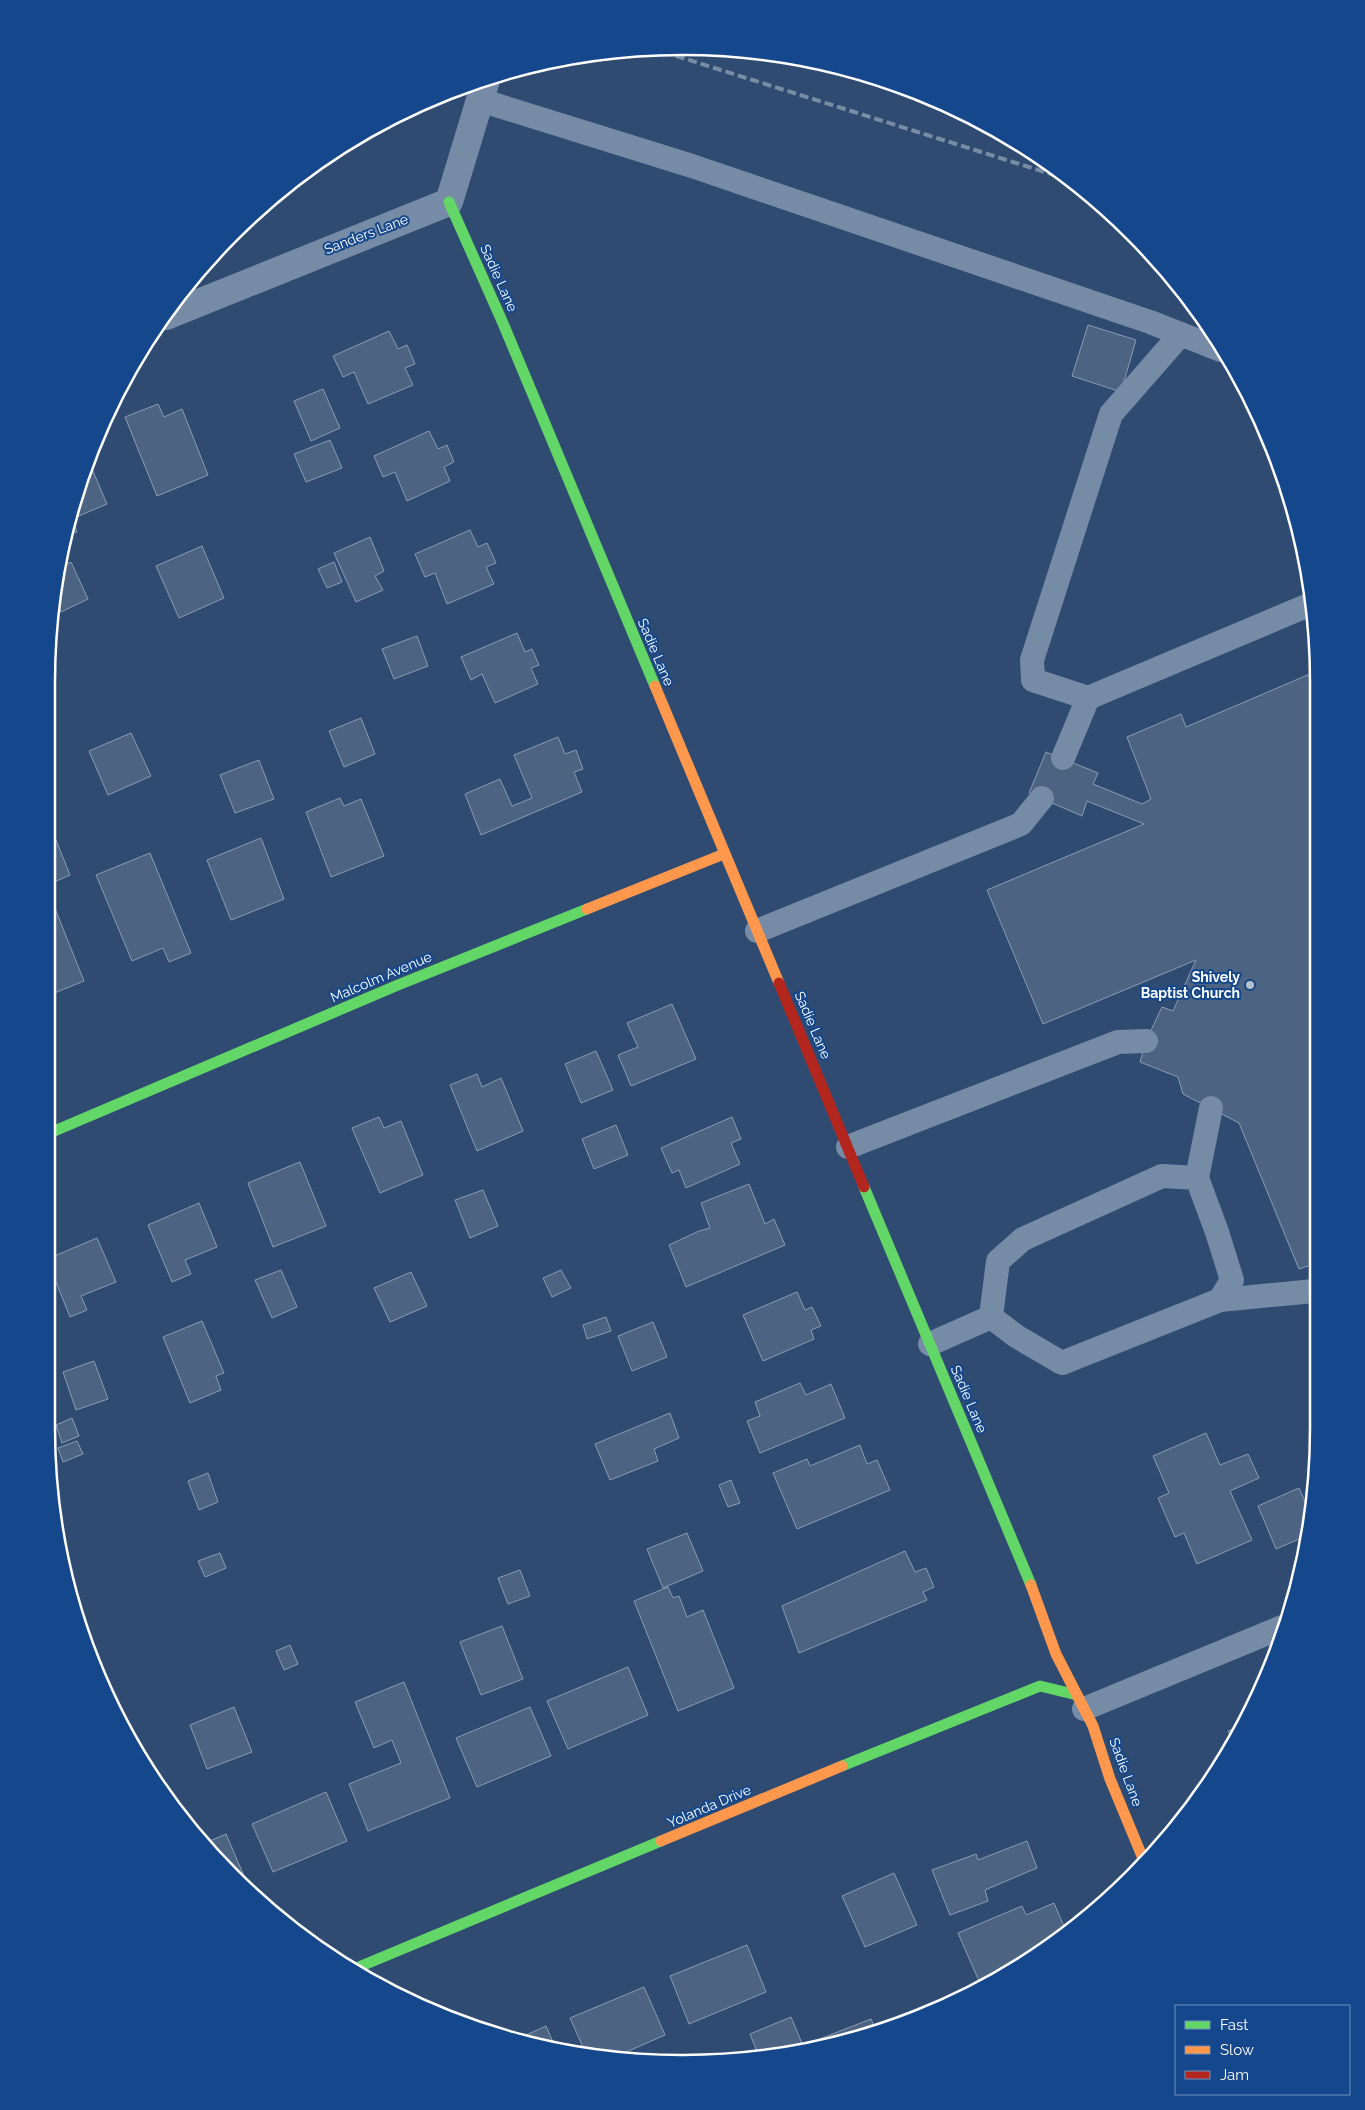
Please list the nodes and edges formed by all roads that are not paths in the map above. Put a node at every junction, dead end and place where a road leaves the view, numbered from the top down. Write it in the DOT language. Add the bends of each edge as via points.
graph roads {
  1 [pos="483,90"];
  2 [pos="449,202"];
  3 [pos="177,311"];
  4 [pos="1181,334"];
  5 [pos="1212,346"];
  6 [pos="1306,606"];
  7 [pos="1088,698"];
  8 [pos="1063,758"];
  9 [pos="1042,798"];
  10 [pos="724,854"];
  11 [pos="757,931"];
  12 [pos="1146,1041"];
  13 [pos="1210,1108"];
  14 [pos="55,1131"];
  15 [pos="848,1148"];
  16 [pos="1197,1178"];
  17 [pos="1310,1290"];
  18 [pos="1220,1300"];
  19 [pos="991,1317"];
  20 [pos="930,1344"];
  21 [pos="1277,1629"];
  22 [pos="1081,1702"];
  23 [pos="1141,1855"];
  24 [pos="361,1966"];
  1 -- 2 [label="street"];
  1 -- 4 [label="lane" via="692,166"];
  2 -- 3 [label="street, Sanders Lane"];
  2 -- 10 [label="street, Sadie Lane" via="506,330"];
  4 -- 5 [label="lane"];
  4 -- 7 [label="lane" via="1112,414 1032,660 1033,680"];
  6 -- 7 [label="lane"];
  7 -- 8 [label="lane"];
  9 -- 11 [label="lane" via="1021,824"];
  10 -- 11 [label="street, Sadie Lane"];
  10 -- 14 [label="street, Malcolm Avenue" via="398,985"];
  11 -- 15 [label="street, Sadie Lane"];
  12 -- 15 [label="lane" via="1118,1042"];
  13 -- 16 [label="lane"];
  15 -- 20 [label="street, Sadie Lane"];
  16 -- 18 [label="lane" via="1232,1280"];
  16 -- 19 [label="lane" via="1162,1176 1023,1239 998,1261"];
  17 -- 18 [label="lane"];
  18 -- 19 [label="lane" via="1062,1363"];
  19 -- 20 [label="lane"];
  20 -- 22 [label="street, Sadie Lane" via="1043,1614 1056,1654"];
  21 -- 22 [label="lane"];
  22 -- 23 [label="street, Sadie Lane"];
  22 -- 24 [label="street, Yolanda Drive" via="1040,1686 999,1701"];
}
